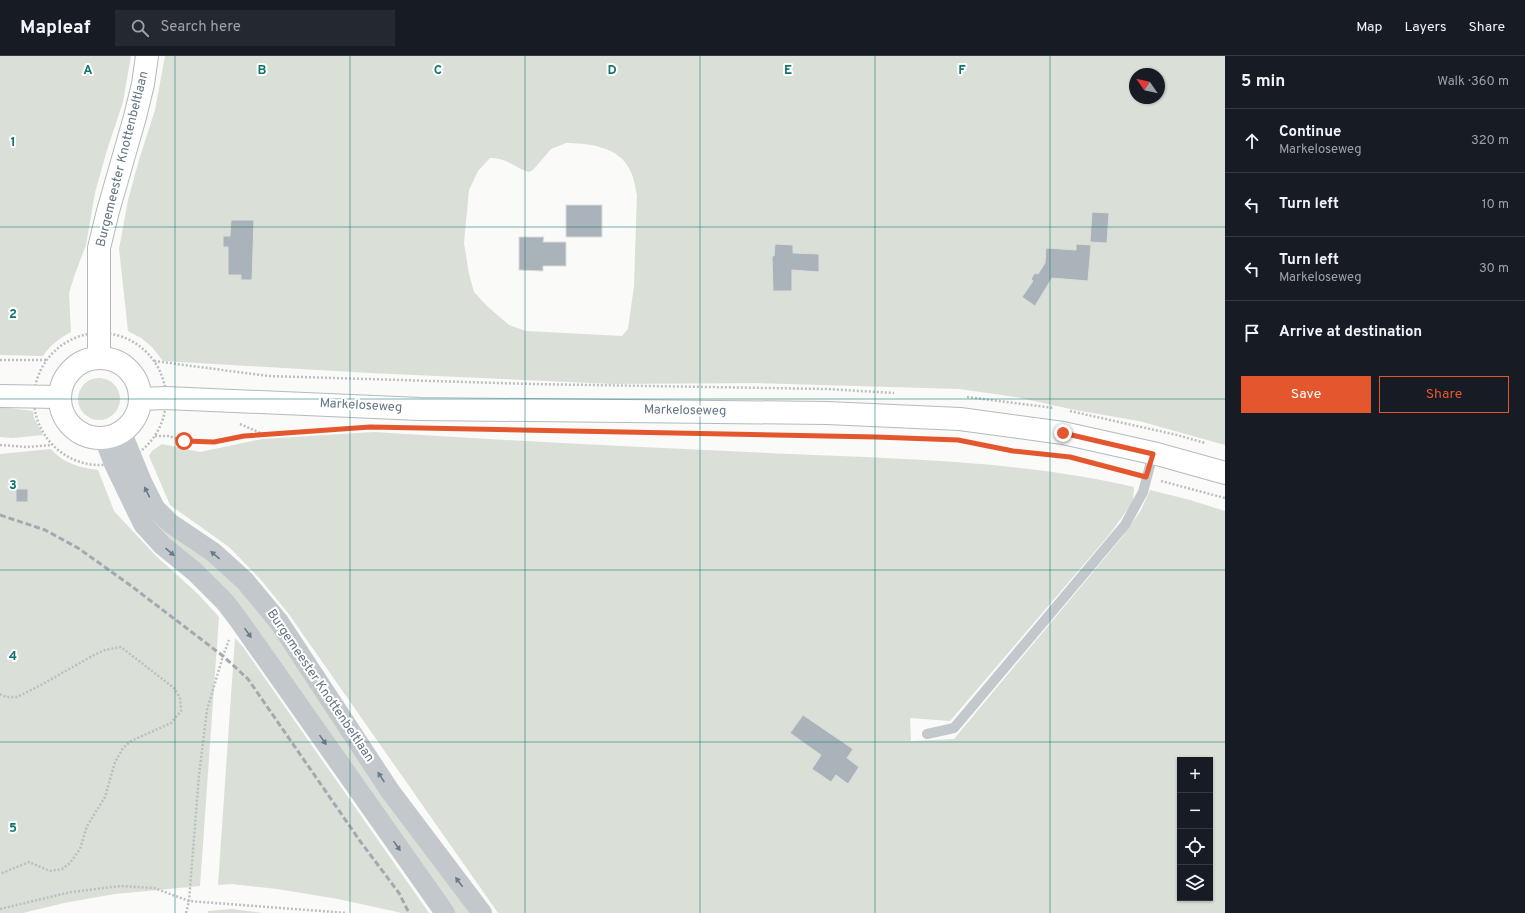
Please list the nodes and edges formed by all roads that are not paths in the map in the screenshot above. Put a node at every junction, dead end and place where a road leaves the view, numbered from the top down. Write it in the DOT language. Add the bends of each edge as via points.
graph roads {
  1 [pos="147,56"];
  2 [pos="99,358"];
  3 [pos="0,396"];
  4 [pos="59,397"];
  5 [pos="140,399"];
  6 [pos="113,436"];
  7 [pos="1153,454"];
  8 [pos="1225,473"];
  9 [pos="927,734"];
  10 [pos="445,913"];
  11 [pos="482,913"];
  1 -- 2 [label="main road, Burgemeester Knottenbeltlaan" via="135,117 99,248 110,334"];
  2 -- 4 [label="main road" via="76,365 67,374"];
  2 -- 5 [label="main road" via="110,359 128,369 139,388"];
  3 -- 4 [label="main road"];
  4 -- 6 [label="main road" via="61,410 76,430 87,436"];
  5 -- 6 [label="main road" via="138,412 130,424"];
  5 -- 7 [label="main road, Markeloseweg" via="420,409 827,412 960,419 1063,433"];
  6 -- 10 [label="street, Burgemeester Knottenbeltlaan, one-way" via="114,464 143,524 162,545 195,572 225,602"];
  11 -- 6 [label="street, Burgemeester Knottenbeltlaan, one-way" via="390,791 279,622 245,581 213,552 170,523 155,508"];
  7 -- 8 [label="main road, Markeloseweg"];
  7 -- 9 [label="lane" via="1143,492 1125,525 954,728"];
}
